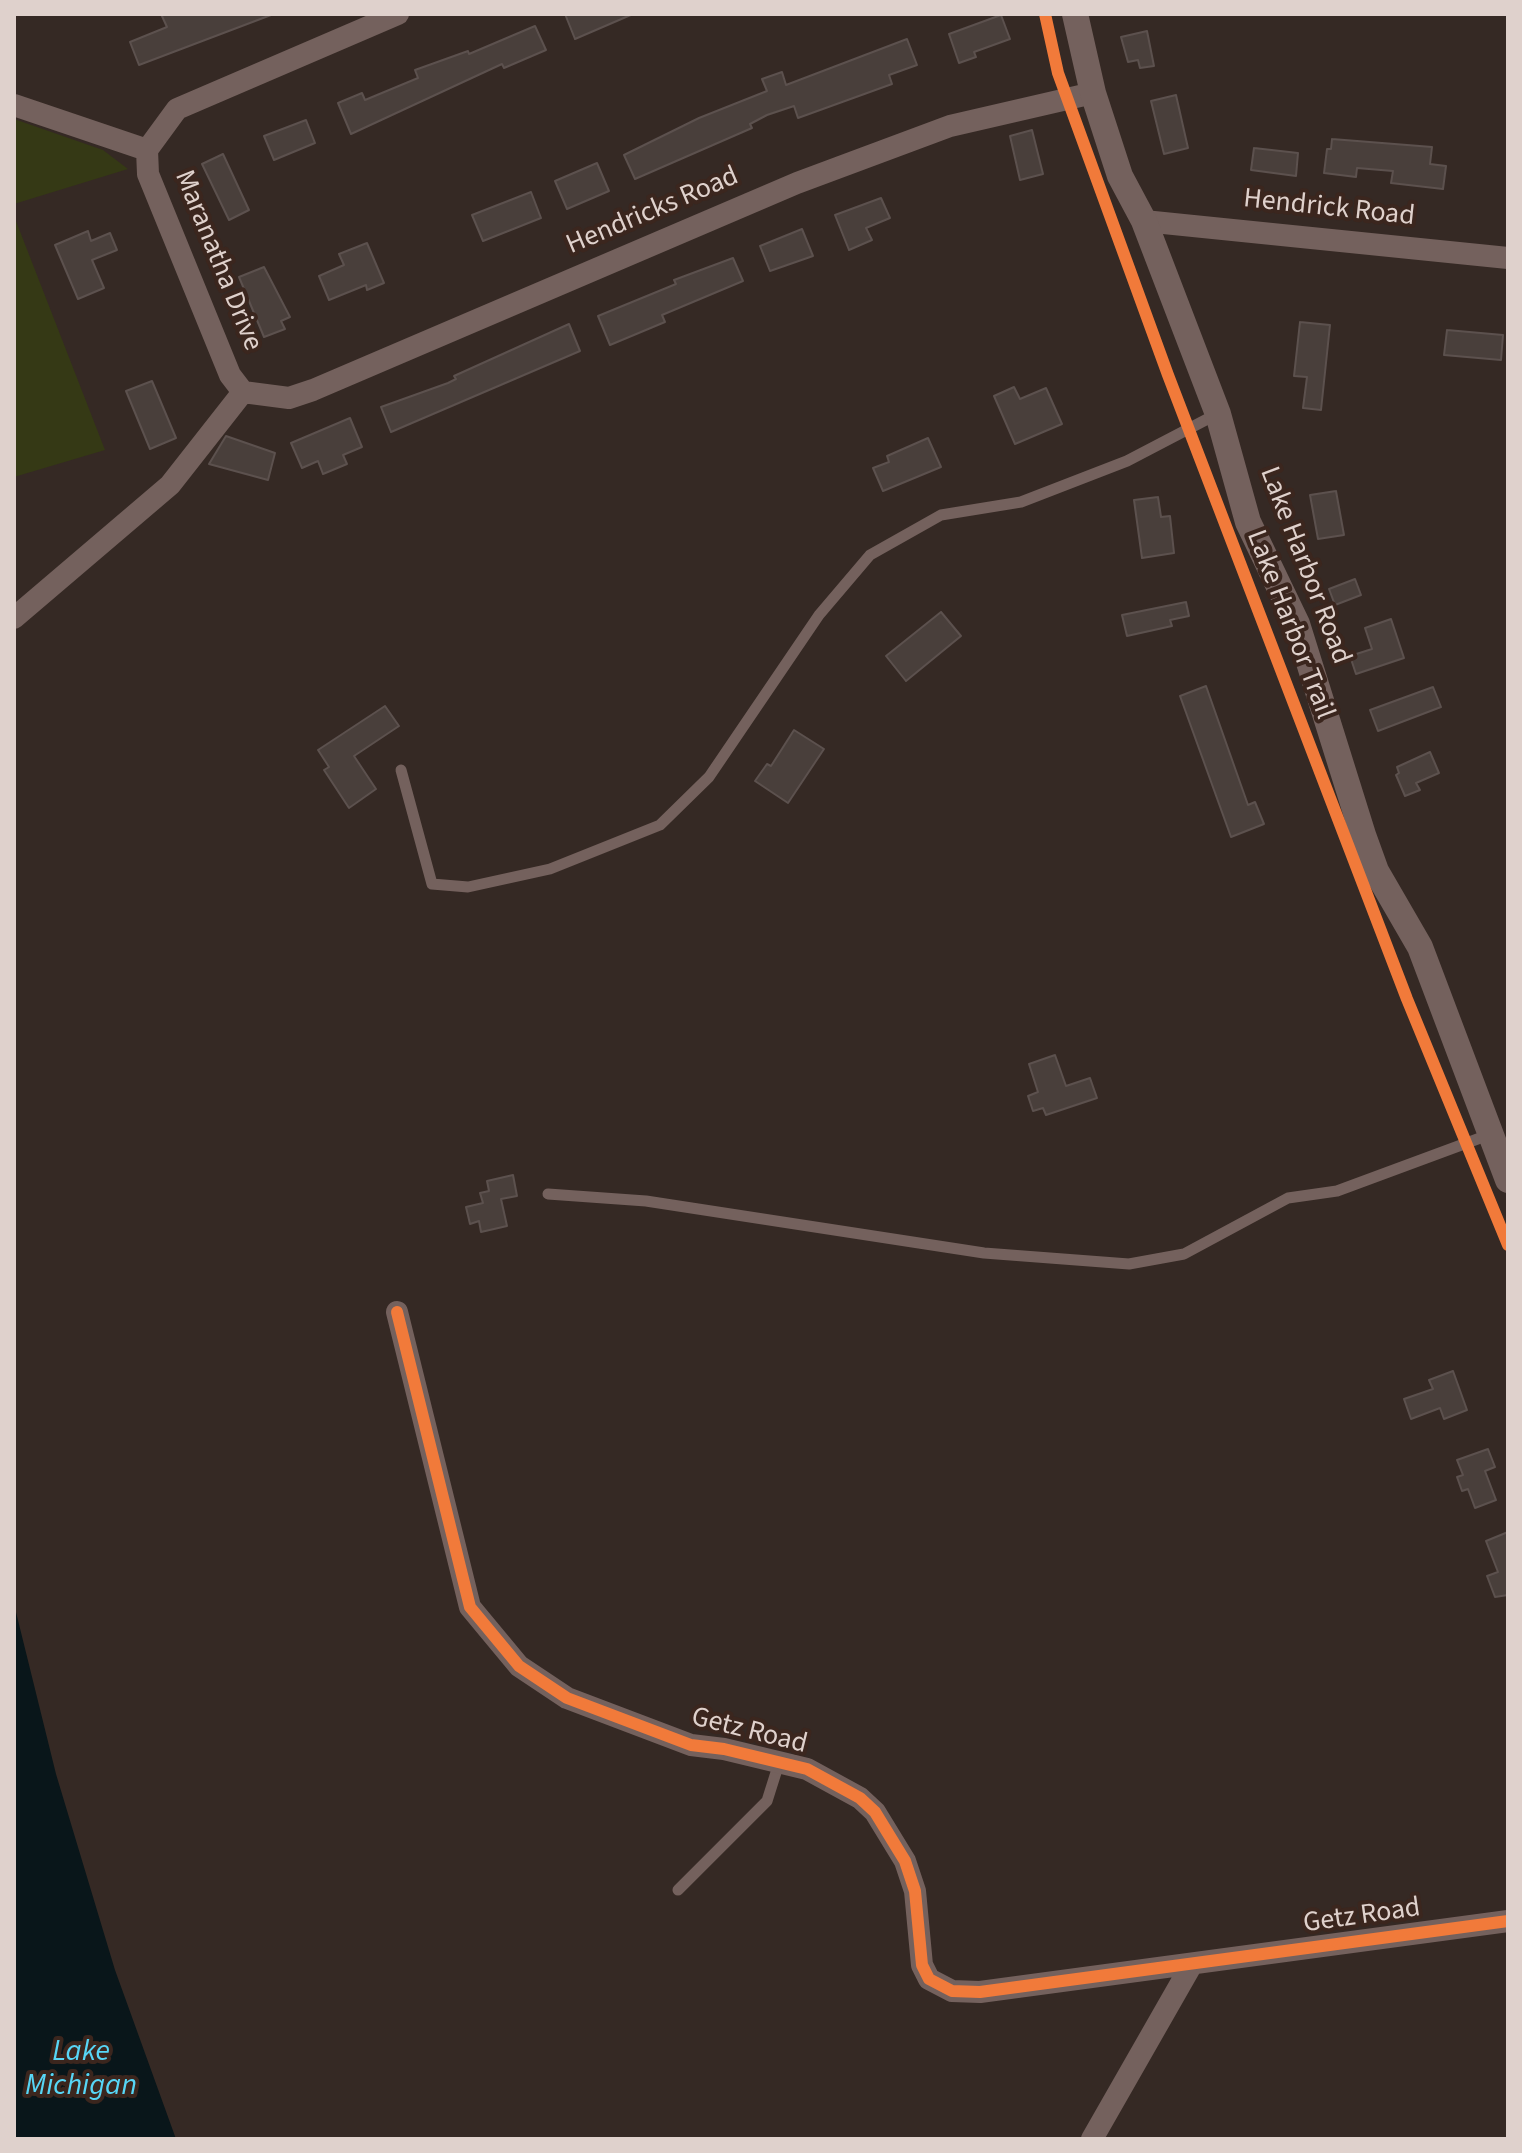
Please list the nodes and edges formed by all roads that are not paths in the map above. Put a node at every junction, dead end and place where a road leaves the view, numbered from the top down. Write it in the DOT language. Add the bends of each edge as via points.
graph roads {
  1 [pos="398,14"];
  2 [pos="1075,14"];
  3 [pos="1093,93"];
  4 [pos="14,105"];
  5 [pos="147,150"];
  6 [pos="1144,221"];
  7 [pos="1508,258"];
  8 [pos="243,392"];
  9 [pos="1218,414"];
  10 [pos="14,618"];
  11 [pos="401,770"];
  12 [pos="1491,1134"];
  13 [pos="1508,1180"];
  14 [pos="548,1194"];
  15 [pos="397,1312"];
  16 [pos="779,1763"];
  17 [pos="678,1890"];
  18 [pos="1508,1921"];
  19 [pos="1192,1964"];
  20 [pos="1092,2139"];
  1 -- 5 [label="street" via="177,109"];
  2 -- 3 [label="street, Lake Harbor Road"];
  3 -- 6 [label="street, Lake Harbor Road" via="1120,176"];
  3 -- 8 [label="street, Hendricks Road" via="950,126 797,183 313,390 289,398"];
  4 -- 5 [label="street"];
  5 -- 8 [label="street, Maranatha Drive" via="148,174 230,375"];
  6 -- 7 [label="street, Hendrick Road"];
  6 -- 9 [label="street, Lake Harbor Road"];
  8 -- 10 [label="street" via="170,485"];
  9 -- 11 [label="lane" via="1127,461 1021,502 941,515 870,555 819,615 709,777 660,825 550,869 468,887 432,884"];
  9 -- 12 [label="street, Lake Harbor Road" via="1248,522 1297,624 1376,871 1420,947"];
  12 -- 13 [label="street, Lake Harbor Road"];
  12 -- 14 [label="lane" via="1337,1191 1288,1198 1184,1254 1129,1264 984,1253 646,1201"];
  15 -- 16 [label="street, Getz Road" via="470,1607 519,1666 567,1698 691,1745"];
  16 -- 17 [label="lane" via="767,1801"];
  16 -- 19 [label="street, Getz Road" via="807,1769 875,1812 905,1861 915,1891 922,1965 929,1979 952,1991 980,1992"];
  18 -- 19 [label="street, Getz Road"];
  19 -- 20 [label="street"];
}
